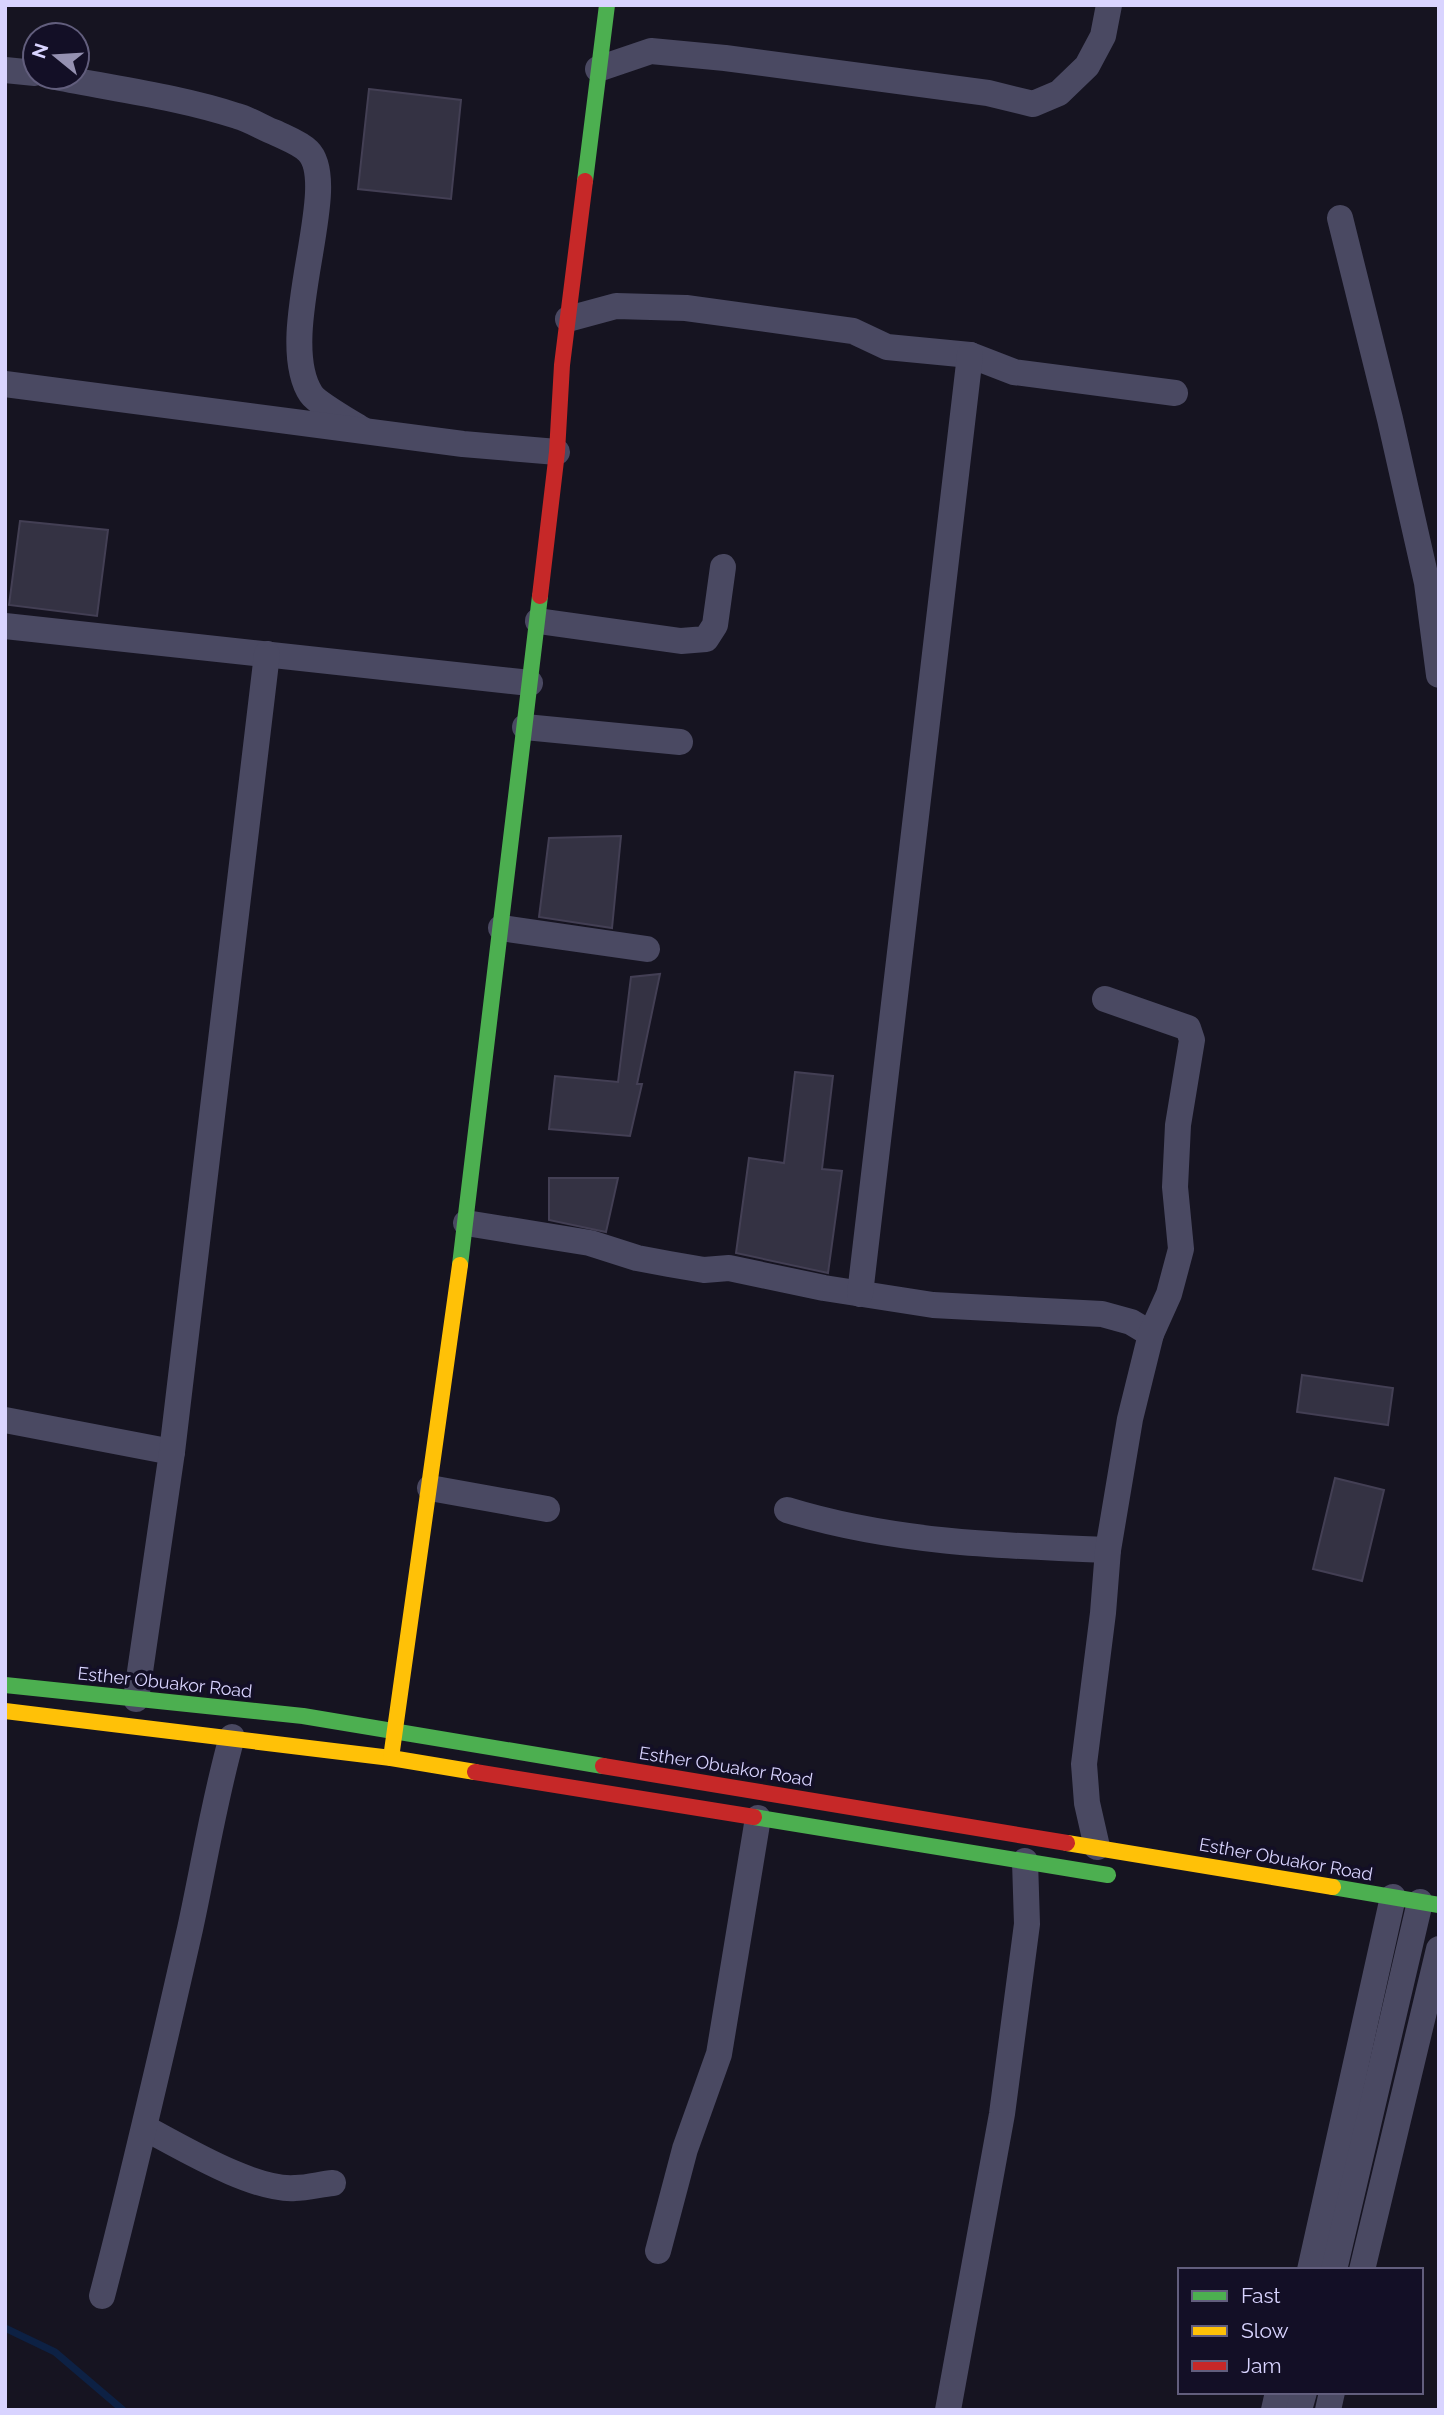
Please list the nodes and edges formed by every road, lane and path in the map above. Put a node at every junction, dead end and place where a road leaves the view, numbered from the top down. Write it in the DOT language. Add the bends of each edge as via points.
graph roads {
  1 [pos="607,5"];
  2 [pos="1109,5"];
  3 [pos="598,69"];
  4 [pos="91,84"];
  5 [pos="1340,218"];
  6 [pos="568,319"];
  7 [pos="970,355"];
  8 [pos="5,384"];
  9 [pos="1175,393"];
  10 [pos="363,430"];
  11 [pos="557,452"];
  12 [pos="723,567"];
  13 [pos="538,621"];
  14 [pos="5,626"];
  15 [pos="267,654"];
  16 [pos="1439,675"];
  17 [pos="530,682"];
  18 [pos="525,727"];
  19 [pos="680,742"];
  20 [pos="501,928"];
  21 [pos="647,948"];
  22 [pos="1105,999"];
  23 [pos="466,1223"];
  24 [pos="860,1294"];
  25 [pos="1151,1334"];
  26 [pos="5,1420"];
  27 [pos="172,1452"];
  28 [pos="430,1488"];
  29 [pos="547,1509"];
  30 [pos="787,1510"];
  31 [pos="1108,1550"];
  32 [pos="5,1685"];
  33 [pos="136,1699"];
  34 [pos="5,1711"];
  35 [pos="396,1731"];
  36 [pos="232,1737"];
  37 [pos="391,1758"];
  38 [pos="758,1818"];
  39 [pos="1097,1847"];
  40 [pos="1025,1861"];
  41 [pos="1128,1878"];
  42 [pos="1385,1912"];
  43 [pos="1428,1922"];
  44 [pos="145,2128"];
  45 [pos="333,2183"];
  46 [pos="658,2251"];
  47 [pos="1310,2268"];
  48 [pos="1335,2268"];
  49 [pos="1362,2268"];
  50 [pos="102,2296"];
  51 [pos="948,2410"];
  1 -- 3 [label="street"];
  2 -- 3 [label="street" via="1103,36 1087,66 1059,93 1033,104 988,93 651,51"];
  3 -- 6 [label="street"];
  4 -- 10 [label="street" via="239,116 309,152 318,169 319,198 307,264 299,365 311,396"];
  5 -- 16 [label="street" via="1427,583"];
  6 -- 7 [label="street" via="616,306 686,308 853,331 887,347"];
  6 -- 11 [label="street"];
  7 -- 9 [label="street" via="1014,372"];
  7 -- 24 [label="street"];
  8 -- 10 [label="street"];
  10 -- 11 [label="street"];
  11 -- 13 [label="street"];
  12 -- 13 [label="street" via="715,625 706,639 681,641"];
  13 -- 17 [label="street"];
  14 -- 15 [label="street"];
  15 -- 17 [label="street"];
  15 -- 27 [label="street"];
  17 -- 18 [label="street"];
  18 -- 19 [label="street"];
  18 -- 20 [label="street"];
  20 -- 21 [label="street"];
  20 -- 23 [label="street"];
  22 -- 25 [label="street" via="1188,1028 1192,1040 1177,1138 1175,1186 1181,1249 1170,1294"];
  23 -- 24 [label="street" via="590,1243 670,1264 704,1270 729,1268"];
  23 -- 28 [label="street"];
  24 -- 25 [label="street" via="933,1305 1102,1314 1131,1322"];
  25 -- 31 [label="street" via="1130,1419"];
  26 -- 27 [label="street"];
  27 -- 33 [label="street"];
  28 -- 29 [label="street"];
  28 -- 35 [label="street"];
  30 -- 31 [label="street" via="860,1530 959,1543"];
  31 -- 39 [label="street" via="1084,1764"];
  32 -- 33 [label="street, Esther Obuakor Road"];
  33 -- 35 [label="street, Esther Obuakor Road" via="303,1716"];
  34 -- 36 [label="street"];
  35 -- 37 [label="street"];
  35 -- 39 [label="street, Esther Obuakor Road"];
  36 -- 37 [label="street"];
  36 -- 44 [label="street"];
  37 -- 38 [label="street"];
  38 -- 40 [label="street"];
  38 -- 46 [label="street" via="719,2054 684,2149"];
  39 -- 42 [label="street, Esther Obuakor Road"];
  40 -- 41 [label="street"];
  40 -- 51 [label="street" via="1027,1924 1002,2113"];
  42 -- 43 [label="street, Esther Obuakor Road"];
  42 -- 43 [label="street, Esther Obuakor Road"];
  42 -- 47 [label="street"];
  43 -- 48 [label="street"];
  43 -- 49 [label="street"];
  44 -- 45 [label="street" via="242,2176 293,2189"];
  44 -- 50 [label="street"];
}
